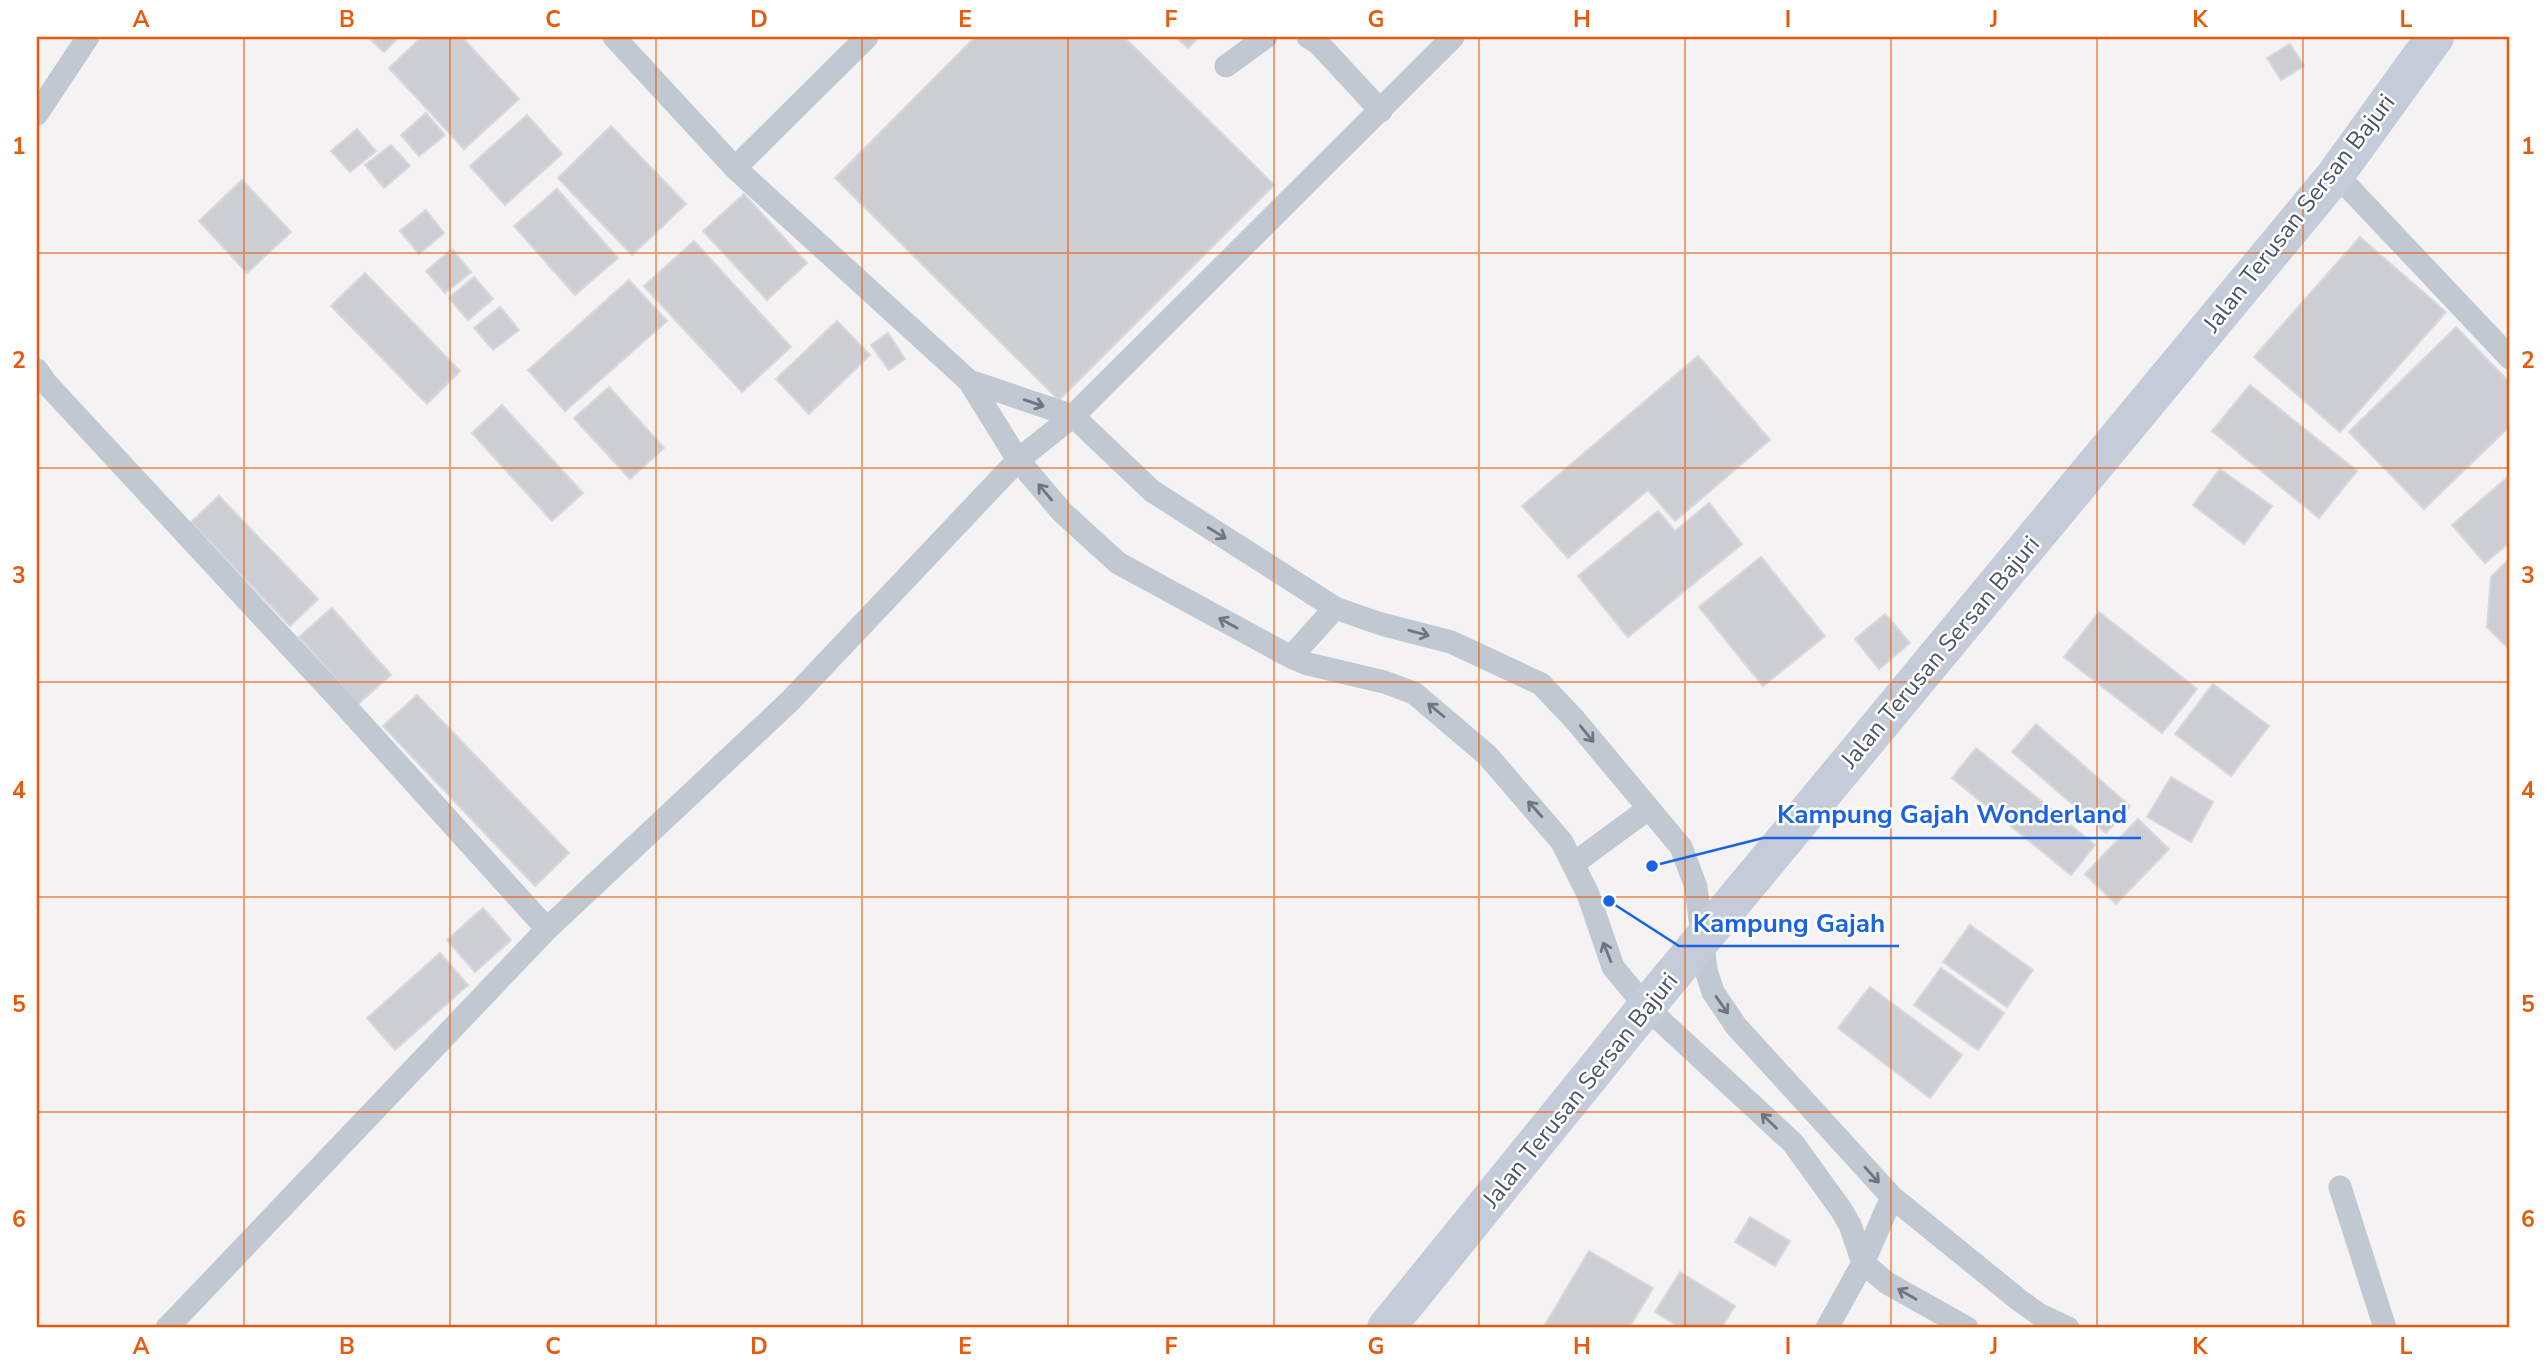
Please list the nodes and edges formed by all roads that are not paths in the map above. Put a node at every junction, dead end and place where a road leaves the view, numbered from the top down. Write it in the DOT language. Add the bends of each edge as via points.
graph roads {
  1 [pos="89,37"];
  2 [pos="614,37"];
  3 [pos="867,37"];
  4 [pos="1266,37"];
  5 [pos="1308,37"];
  6 [pos="1453,37"];
  7 [pos="2435,37"];
  8 [pos="1226,66"];
  9 [pos="1381,111"];
  10 [pos="37,114"];
  11 [pos="735,168"];
  12 [pos="2336,174"];
  13 [pos="2510,358"];
  14 [pos="969,381"];
  15 [pos="40,382"];
  16 [pos="1073,416"];
  17 [pos="1018,460"];
  18 [pos="1335,608"];
  19 [pos="1291,657"];
  20 [pos="1648,809"];
  21 [pos="1573,864"];
  22 [pos="547,929"];
  23 [pos="1702,940"];
  24 [pos="1646,1007"];
  25 [pos="2340,1187"];
  26 [pos="1892,1198"];
  27 [pos="1863,1263"];
  28 [pos="167,1328"];
  29 [pos="1386,1328"];
  30 [pos="1827,1328"];
  31 [pos="1967,1328"];
  32 [pos="2068,1328"];
  33 [pos="2385,1328"];
  1 -- 10 [label="lane"];
  2 -- 11 [label="lane"];
  3 -- 11 [label="lane"];
  4 -- 8 [label="lane"];
  5 -- 9 [label="lane"];
  6 -- 9 [label="lane"];
  7 -- 12 [label="main road, Jalan Terusan Sersan Bajuri"];
  9 -- 16 [label="lane"];
  11 -- 14 [label="lane"];
  12 -- 13 [label="lane"];
  12 -- 23 [label="main road, Jalan Terusan Sersan Bajuri"];
  14 -- 16 [label="lane, one-way"];
  14 -- 17 [label="lane"];
  15 -- 22 [label="lane" via="339,699"];
  16 -- 17 [label="lane"];
  16 -- 18 [label="lane, one-way" via="1152,491"];
  19 -- 17 [label="lane, one-way" via="1118,563 1062,512"];
  17 -- 22 [label="lane" via="790,701"];
  18 -- 19 [label="lane"];
  18 -- 20 [label="lane, one-way" via="1451,642 1541,684"];
  21 -- 19 [label="lane, one-way" via="1548,823 1487,755 1415,692"];
  20 -- 21 [label="lane"];
  20 -- 23 [label="lane" via="1681,847 1690,866"];
  24 -- 21 [label="lane, one-way" via="1613,968"];
  22 -- 28 [label="lane"];
  23 -- 24 [label="main road, Jalan Terusan Sersan Bajuri"];
  23 -- 26 [label="lane, one-way" via="1713,992 1736,1026"];
  27 -- 24 [label="lane, one-way" via="1842,1210 1793,1143"];
  24 -- 29 [label="main road, Jalan Terusan Sersan Bajuri"];
  25 -- 33 [label="lane"];
  26 -- 27 [label="lane"];
  26 -- 32 [label="lane" via="2019,1300"];
  27 -- 30 [label="lane"];
  31 -- 27 [label="lane, one-way" via="1887,1283"];
}
